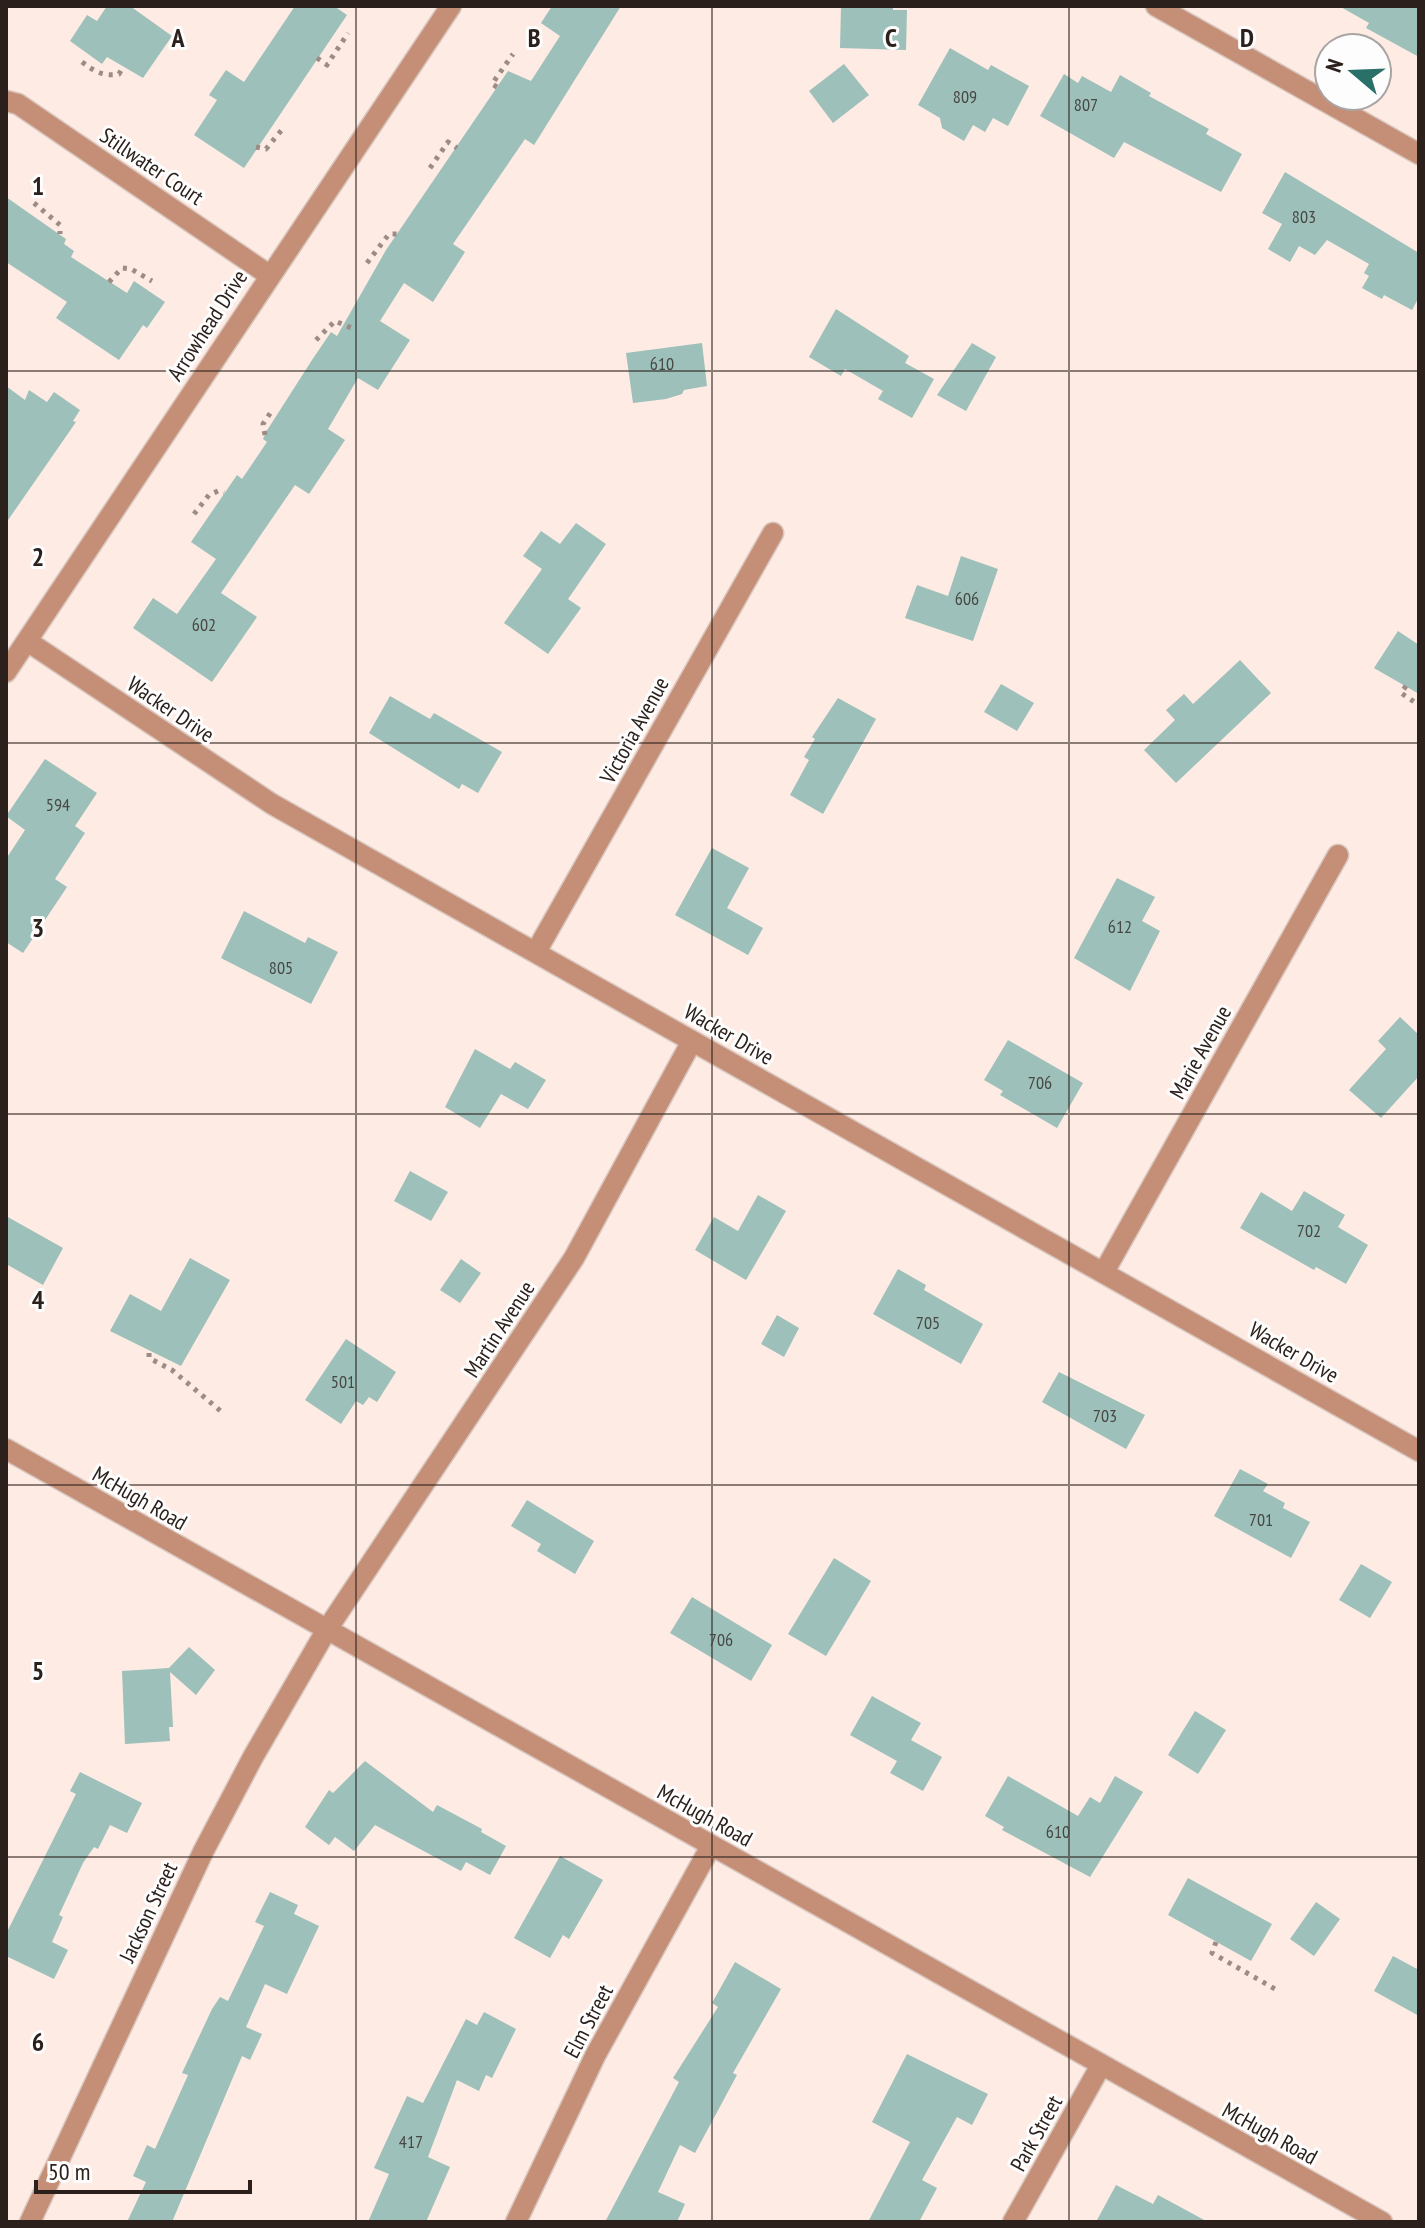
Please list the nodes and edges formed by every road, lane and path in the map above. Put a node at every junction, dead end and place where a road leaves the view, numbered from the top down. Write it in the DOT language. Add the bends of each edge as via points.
graph roads {
  1 [pos="451,6"];
  2 [pos="1156,6"];
  3 [pos="348,33"];
  4 [pos="513,54"];
  5 [pos="317,58"];
  6 [pos="82,62"];
  7 [pos="123,67"];
  8 [pos="497,87"];
  9 [pos="6,101"];
  10 [pos="285,126"];
  11 [pos="256,147"];
  12 [pos="457,148"];
  13 [pos="1419,154"];
  14 [pos="430,168"];
  15 [pos="34,203"];
  16 [pos="60,234"];
  17 [pos="401,234"];
  18 [pos="367,263"];
  19 [pos="269,275"];
  20 [pos="152,281"];
  21 [pos="109,282"];
  22 [pos="354,329"];
  23 [pos="316,340"];
  24 [pos="273,409"];
  25 [pos="265,435"];
  26 [pos="224,493"];
  27 [pos="194,514"];
  28 [pos="773,533"];
  29 [pos="27,641"];
  30 [pos="6,672"];
  31 [pos="1406,686"];
  32 [pos="1419,705"];
  33 [pos="1338,855"];
  34 [pos="537,950"];
  35 [pos="692,1041"];
  36 [pos="1104,1272"];
  37 [pos="149,1353"];
  38 [pos="223,1413"];
  39 [pos="6,1449"];
  40 [pos="1419,1451"];
  41 [pos="326,1631"];
  42 [pos="711,1846"];
  43 [pos="1216,1942"];
  44 [pos="1275,1989"];
  45 [pos="1100,2067"];
  46 [pos="30,2222"];
  47 [pos="516,2222"];
  48 [pos="1013,2222"];
  49 [pos="1382,2222"];
  1 -- 19 [label="street, Arrowhead Drive"];
  2 -- 13 [label="street"];
  3 -- 5 [label="path" via="327,65"];
  4 -- 8 [label="path" via="492,84"];
  6 -- 7 [label="path" via="109,76"];
  9 -- 19 [label="street, Stillwater Court" via="18,104"];
  10 -- 11 [label="path" via="266,149"];
  12 -- 14 [label="path" via="448,142"];
  15 -- 16 [label="path" via="56,218"];
  17 -- 18 [label="path" via="389,234"];
  19 -- 29 [label="street, Arrowhead Drive"];
  20 -- 21 [label="path" via="122,268"];
  22 -- 23 [label="path" via="335,321"];
  24 -- 25 [label="path" via="263,424"];
  26 -- 27 [label="path" via="209,495"];
  28 -- 34 [label="street, Victoria Avenue"];
  29 -- 30 [label="street, Arrowhead Drive"];
  29 -- 34 [label="street, Wacker Drive" via="272,804"];
  31 -- 32 [label="path" via="1401,693"];
  33 -- 36 [label="street, Marie Avenue"];
  34 -- 35 [label="street, Wacker Drive"];
  35 -- 36 [label="street, Wacker Drive"];
  35 -- 41 [label="street, Martin Avenue" via="574,1258"];
  36 -- 40 [label="street, Wacker Drive"];
  37 -- 38 [label="path"];
  39 -- 41 [label="street, McHugh Road"];
  41 -- 42 [label="street, McHugh Road"];
  41 -- 46 [label="street, Jackson Street" via="203,1852"];
  42 -- 45 [label="street, McHugh Road"];
  42 -- 47 [label="street, Elm Street" via="595,2056"];
  43 -- 44 [label="path" via="1212,1953"];
  45 -- 48 [label="street, Park Street"];
  45 -- 49 [label="street, McHugh Road"];
}
